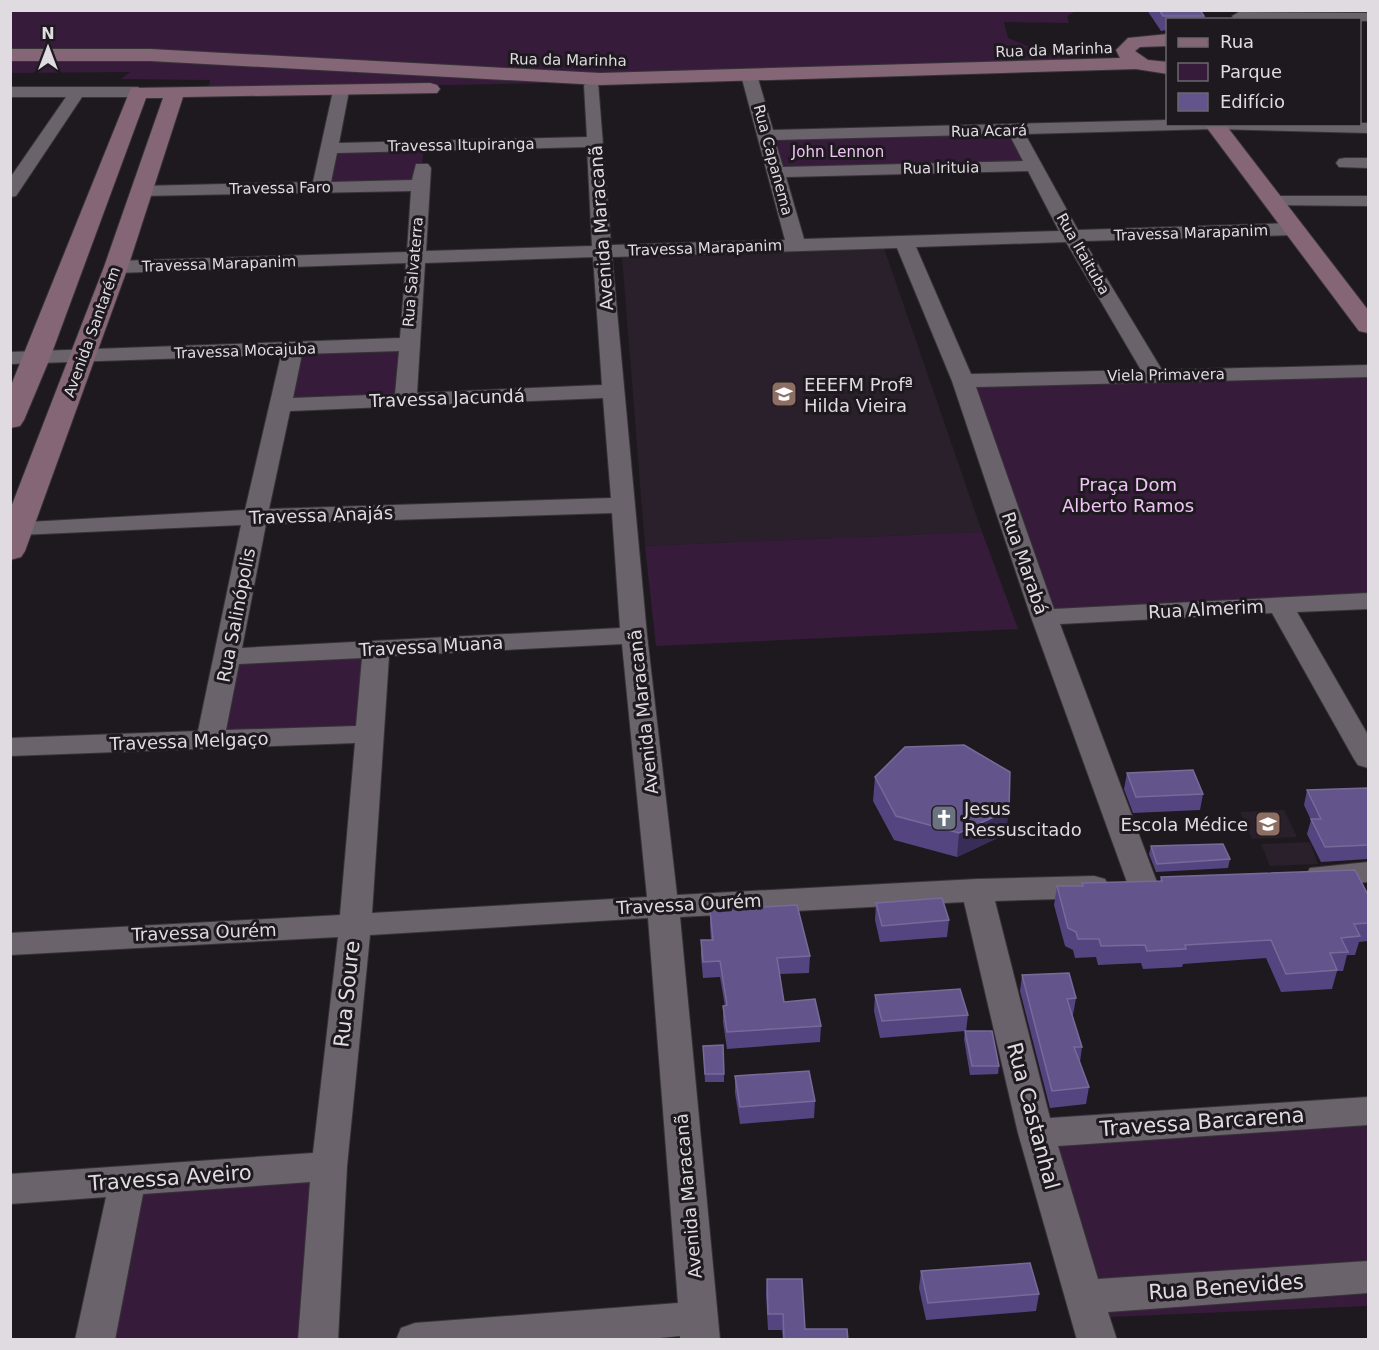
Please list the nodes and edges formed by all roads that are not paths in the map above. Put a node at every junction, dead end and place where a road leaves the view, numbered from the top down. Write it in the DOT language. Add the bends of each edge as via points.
graph roads {
  1 [pos="1327,14"];
  2 [pos="1238,15"];
  3 [pos="1368,17"];
  4 [pos="1166,40"];
  5 [pos="10,42"];
  6 [pos="1126,47"];
  7 [pos="10,55"];
  8 [pos="1139,63"];
  9 [pos="1166,68"];
  10 [pos="749,75"];
  11 [pos="596,82"];
  12 [pos="340,91"];
  13 [pos="10,92"];
  14 [pos="78,92"];
  15 [pos="135,102"];
  16 [pos="172,102"];
  17 [pos="1166,125"];
  18 [pos="1216,126"];
  19 [pos="1291,126"];
  20 [pos="1368,128"];
  21 [pos="1015,130"];
  22 [pos="765,135"];
  23 [pos="594,142"];
  24 [pos="424,146"];
  25 [pos="328,148"];
  26 [pos="1345,163"];
  27 [pos="1368,164"];
  28 [pos="1035,166"];
  29 [pos="776,172"];
  30 [pos="420,184"];
  31 [pos="321,187"];
  32 [pos="141,191"];
  33 [pos="10,192"];
  34 [pos="1272,201"];
  35 [pos="1368,201"];
  36 [pos="1294,229"];
  37 [pos="1072,237"];
  38 [pos="904,242"];
  39 [pos="796,244"];
  40 [pos="602,251"];
  41 [pos="415,257"];
  42 [pos="116,267"];
  43 [pos="1368,326"];
  44 [pos="408,344"];
  45 [pos="293,349"];
  46 [pos="20,354"];
  47 [pos="83,356"];
  48 [pos="1368,371"];
  49 [pos="1155,375"];
  50 [pos="963,381"];
  51 [pos="615,391"];
  52 [pos="405,399"];
  53 [pos="280,405"];
  54 [pos="10,420"];
  55 [pos="624,505"];
  56 [pos="255,517"];
  57 [pos="15,540"];
  58 [pos="1368,602"];
  59 [pos="1281,606"];
  60 [pos="1044,617"];
  61 [pos="634,635"];
  62 [pos="376,649"];
  63 [pos="227,657"];
  64 [pos="368,734"];
  65 [pos="210,740"];
  66 [pos="10,747"];
  67 [pos="1368,759"];
  68 [pos="1368,872"];
  69 [pos="1297,876"];
  70 [pos="1155,885"];
  71 [pos="977,890"];
  72 [pos="663,905"];
  73 [pos="355,926"];
  74 [pos="10,944"];
  75 [pos="1368,1111"];
  76 [pos="1035,1133"];
  77 [pos="328,1166"];
  78 [pos="127,1182"];
  79 [pos="10,1189"];
  80 [pos="1368,1277"];
  81 [pos="1084,1297"];
  82 [pos="699,1329"];
  83 [pos="95,1340"];
  84 [pos="318,1340"];
  85 [pos="415,1340"];
  86 [pos="1096,1340"];
  1 -- 2 [label="street"];
  1 -- 3 [label="street"];
  4 -- 6 [label="main road, Rua da Marinha"];
  5 -- 6 [label="main road, Rua da Marinha" via="187,43 589,62"];
  6 -- 8 [label="main road" via="1125,54"];
  7 -- 11 [label="main road, Rua da Marinha" via="150,55"];
  8 -- 9 [label="main road, Rua da Marinha"];
  8 -- 10 [label="main road, Rua da Marinha"];
  10 -- 11 [label="main road, Rua da Marinha"];
  10 -- 22 [label="street, Rua Capanema"];
  11 -- 12 [label="main road, Rua da Marinha"];
  11 -- 23 [label="street, Avenida Maracanã"];
  12 -- 16 [label="main road, Rua da Marinha"];
  12 -- 25 [label="street"];
  13 -- 14 [label="street"];
  14 -- 15 [label="street"];
  14 -- 33 [label="street"];
  15 -- 16 [label="main road"];
  15 -- 46 [label="main road"];
  16 -- 32 [label="main road, Avenida Santarém"];
  17 -- 21 [label="street, Rua Acará"];
  18 -- 34 [label="main road"];
  19 -- 20 [label="street, Rua Acará"];
  21 -- 22 [label="street, Rua Acará"];
  21 -- 28 [label="street, Rua Itaituba"];
  22 -- 29 [label="street, Rua Capanema"];
  23 -- 24 [label="street, Travessa Itupiranga"];
  23 -- 40 [label="street, Avenida Maracanã"];
  24 -- 25 [label="street, Travessa Itupiranga"];
  24 -- 30 [label="street, Rua Salvaterra"];
  25 -- 31 [label="street"];
  26 -- 27 [label="street"];
  28 -- 29 [label="street, Rua Irituia"];
  28 -- 37 [label="street, Rua Itaituba"];
  29 -- 39 [label="street, Rua Capanema"];
  30 -- 31 [label="street, Travessa Faro"];
  30 -- 41 [label="street, Rua Salvaterra"];
  31 -- 32 [label="street, Travessa Faro"];
  32 -- 42 [label="main road, Avenida Santarém"];
  34 -- 35 [label="street"];
  34 -- 36 [label="main road"];
  36 -- 37 [label="street, Travessa Marapanim"];
  36 -- 43 [label="main road"];
  37 -- 38 [label="street, Travessa Marapanim"];
  37 -- 49 [label="street, Rua Itaituba"];
  38 -- 39 [label="street, Travessa Marapanim"];
  38 -- 50 [label="street, Rua Marabá"];
  39 -- 40 [label="street, Travessa Marapanim"];
  40 -- 41 [label="street, Travessa Marapanim"];
  40 -- 51 [label="street, Avenida Maracanã"];
  41 -- 42 [label="street, Travessa Marapanim"];
  41 -- 44 [label="street, Rua Salvaterra"];
  42 -- 47 [label="main road, Avenida Santarém"];
  44 -- 45 [label="street, Travessa Mocajuba"];
  44 -- 52 [label="street, Rua Salvaterra"];
  45 -- 47 [label="street, Travessa Mocajuba"];
  45 -- 53 [label="street, Rua Salinópolis"];
  46 -- 47 [label="street, Travessa Mocajuba"];
  46 -- 54 [label="main road"];
  47 -- 57 [label="main road, Avenida Santarém"];
  48 -- 49 [label="street, Viela Primavera"];
  49 -- 50 [label="street, Viela Primavera"];
  50 -- 60 [label="street, Rua Marabá"];
  51 -- 52 [label="street, Travessa Jacundá"];
  51 -- 55 [label="street, Avenida Maracanã"];
  52 -- 53 [label="street, Travessa Jacundá"];
  53 -- 56 [label="street, Rua Salinópolis"];
  55 -- 56 [label="street, Travessa Anajás"];
  55 -- 61 [label="street, Avenida Maracanã"];
  56 -- 57 [label="street, Travessa Anajás"];
  56 -- 63 [label="street, Rua Salinópolis"];
  58 -- 59 [label="street, Rua Almerim"];
  59 -- 60 [label="street, Rua Almerim"];
  59 -- 67 [label="street"];
  60 -- 70 [label="street, Rua Marabá"];
  61 -- 62 [label="street, Travessa Muana"];
  61 -- 72 [label="street, Avenida Maracanã"];
  62 -- 63 [label="street, Travessa Muana"];
  62 -- 64 [label="street, Rua Soure"];
  63 -- 65 [label="street, Rua Salinópolis"];
  64 -- 65 [label="street, Travessa Melgaço"];
  64 -- 73 [label="street, Rua Soure"];
  65 -- 66 [label="street, Travessa Melgaço"];
  68 -- 69 [label="street"];
  70 -- 71 [label="street, Travessa Ourém"];
  71 -- 72 [label="street, Travessa Ourém"];
  71 -- 76 [label="street, Rua Castanhal"];
  72 -- 73 [label="street, Travessa Ourém"];
  72 -- 82 [label="street, Avenida Maracanã"];
  73 -- 74 [label="street, Travessa Ourém" via="98,936"];
  73 -- 77 [label="street, Rua Soure"];
  75 -- 76 [label="street, Travessa Barcarena"];
  76 -- 81 [label="street, Rua Castanhal"];
  77 -- 78 [label="street, Travessa Aveiro"];
  77 -- 84 [label="street, Rua Soure"];
  78 -- 79 [label="street, Travessa Aveiro"];
  78 -- 83 [label="street"];
  80 -- 81 [label="street, Rua Benevides"];
  81 -- 86 [label="street, Rua Castanhal"];
  82 -- 85 [label="street"];
}
